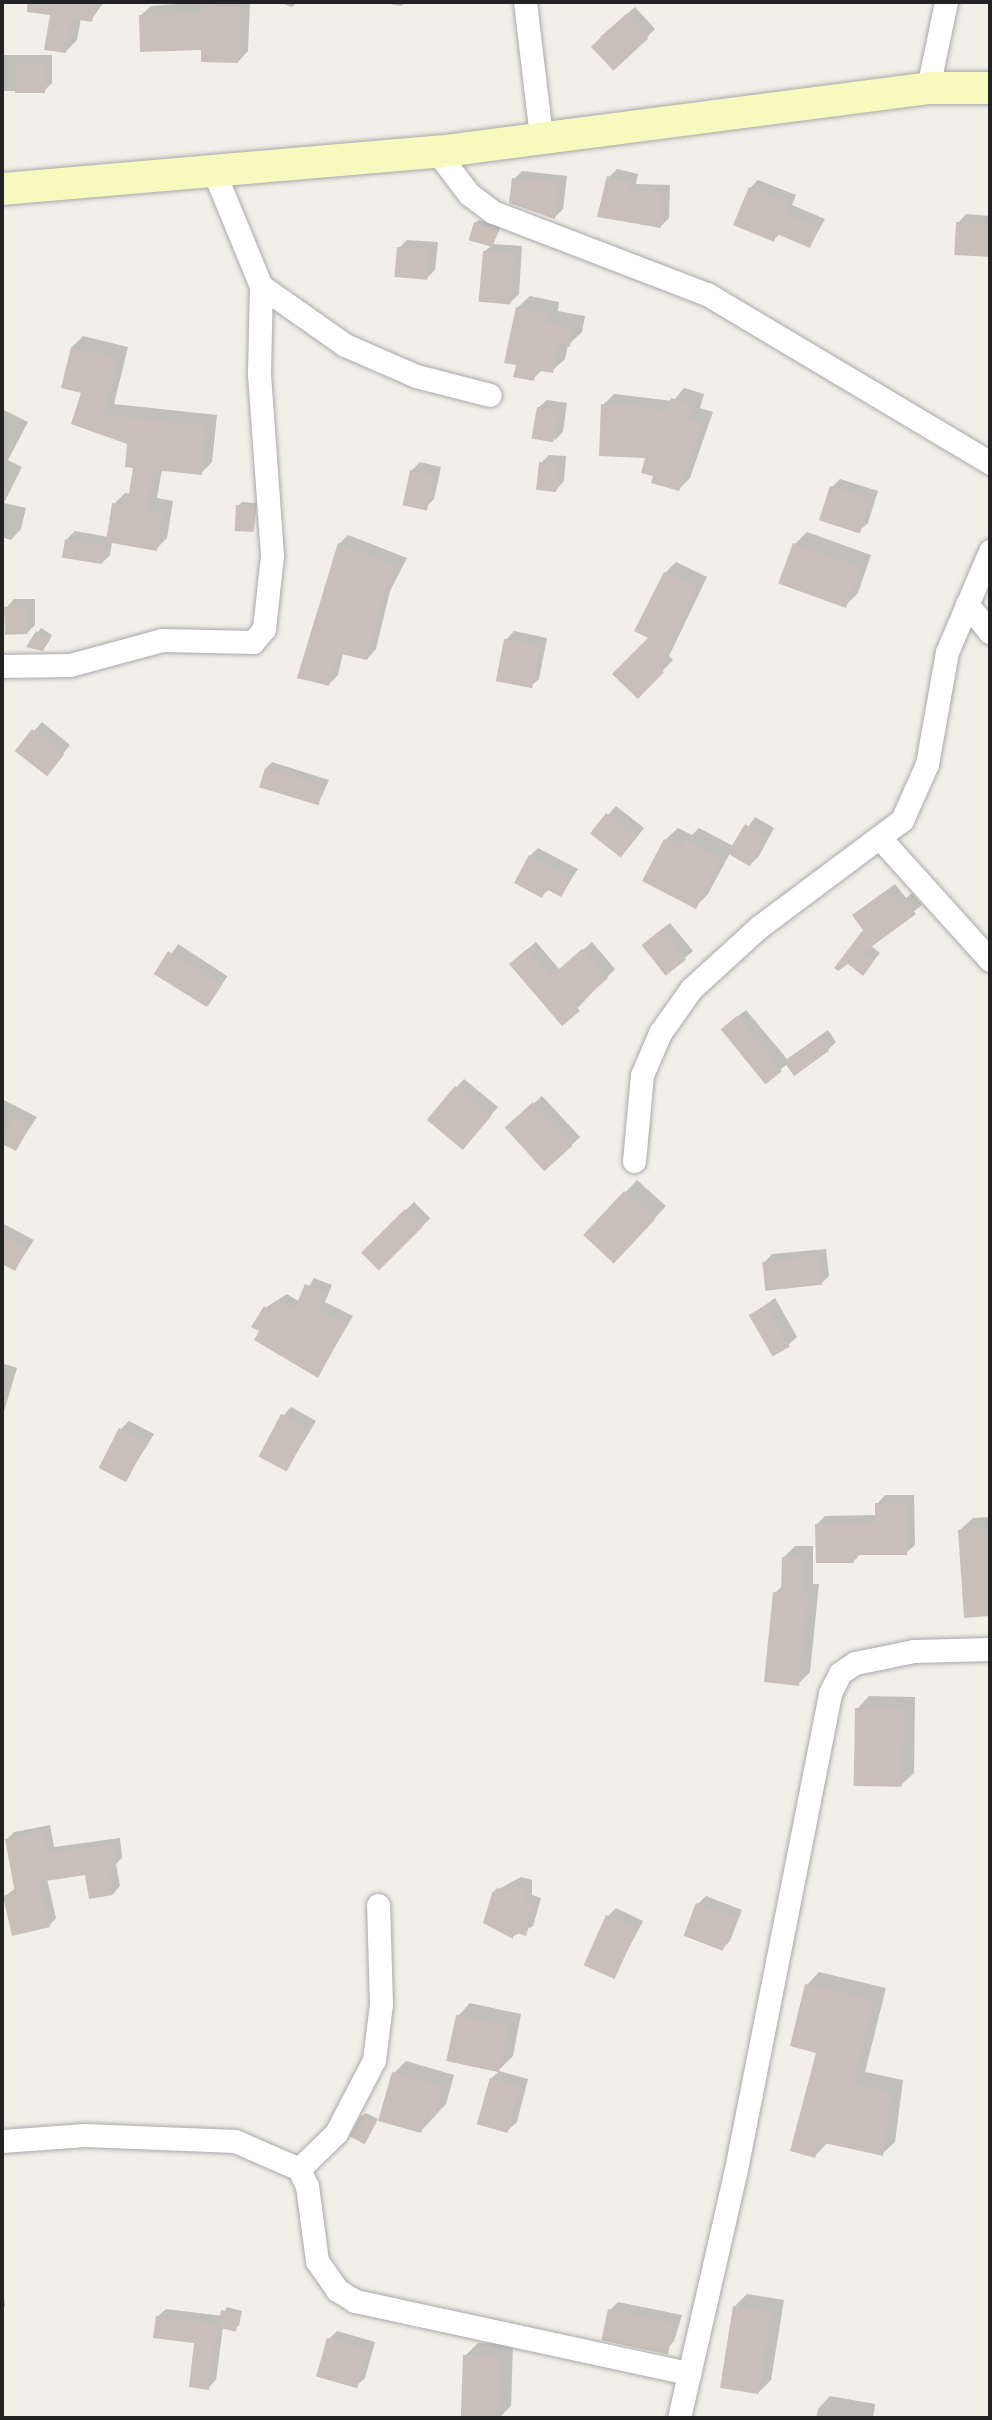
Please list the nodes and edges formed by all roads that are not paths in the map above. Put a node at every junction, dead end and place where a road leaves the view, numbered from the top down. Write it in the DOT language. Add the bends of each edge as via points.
graph roads {
  1 [pos="525,2"];
  2 [pos="946,2"];
  3 [pos="928,88"];
  4 [pos="990,88"];
  5 [pos="541,137"];
  6 [pos="437,152"];
  7 [pos="214,172"];
  8 [pos="2,189"];
  9 [pos="261,286"];
  10 [pos="490,395"];
  11 [pos="990,463"];
  12 [pos="990,551"];
  13 [pos="967,604"];
  14 [pos="990,632"];
  15 [pos="2,666"];
  16 [pos="880,838"];
  17 [pos="990,960"];
  18 [pos="634,1161"];
  19 [pos="990,1649"];
  20 [pos="378,1905"];
  21 [pos="2,2141"];
  22 [pos="299,2169"];
  23 [pos="689,2373"];
  24 [pos="680,2418"];
  1 -- 5 [label="street"];
  2 -- 3 [label="street"];
  3 -- 4 [label="street"];
  3 -- 5 [label="street" via="666,125"];
  5 -- 6 [label="street"];
  6 -- 7 [label="street"];
  6 -- 11 [label="street" via="469,194 493,212 708,294"];
  7 -- 8 [label="street"];
  7 -- 9 [label="street"];
  9 -- 10 [label="street" via="345,345 416,376"];
  9 -- 15 [label="street" via="259,373 272,555 264,629 253,642 162,640 71,664"];
  12 -- 13 [label="street"];
  13 -- 14 [label="street"];
  13 -- 16 [label="street" via="947,652 920,786 902,820"];
  16 -- 17 [label="street"];
  16 -- 18 [label="street" via="759,927 691,989 660,1033 642,1075"];
  19 -- 23 [label="street" via="914,1651 855,1663 840,1673 830,1693 735,2174"];
  20 -- 22 [label="street" via="381,2004 374,2060 336,2133"];
  21 -- 22 [label="street" via="85,2135 235,2141"];
  22 -- 23 [label="street" via="307,2186 317,2260 337,2290 355,2301"];
  23 -- 24 [label="street"];
}
